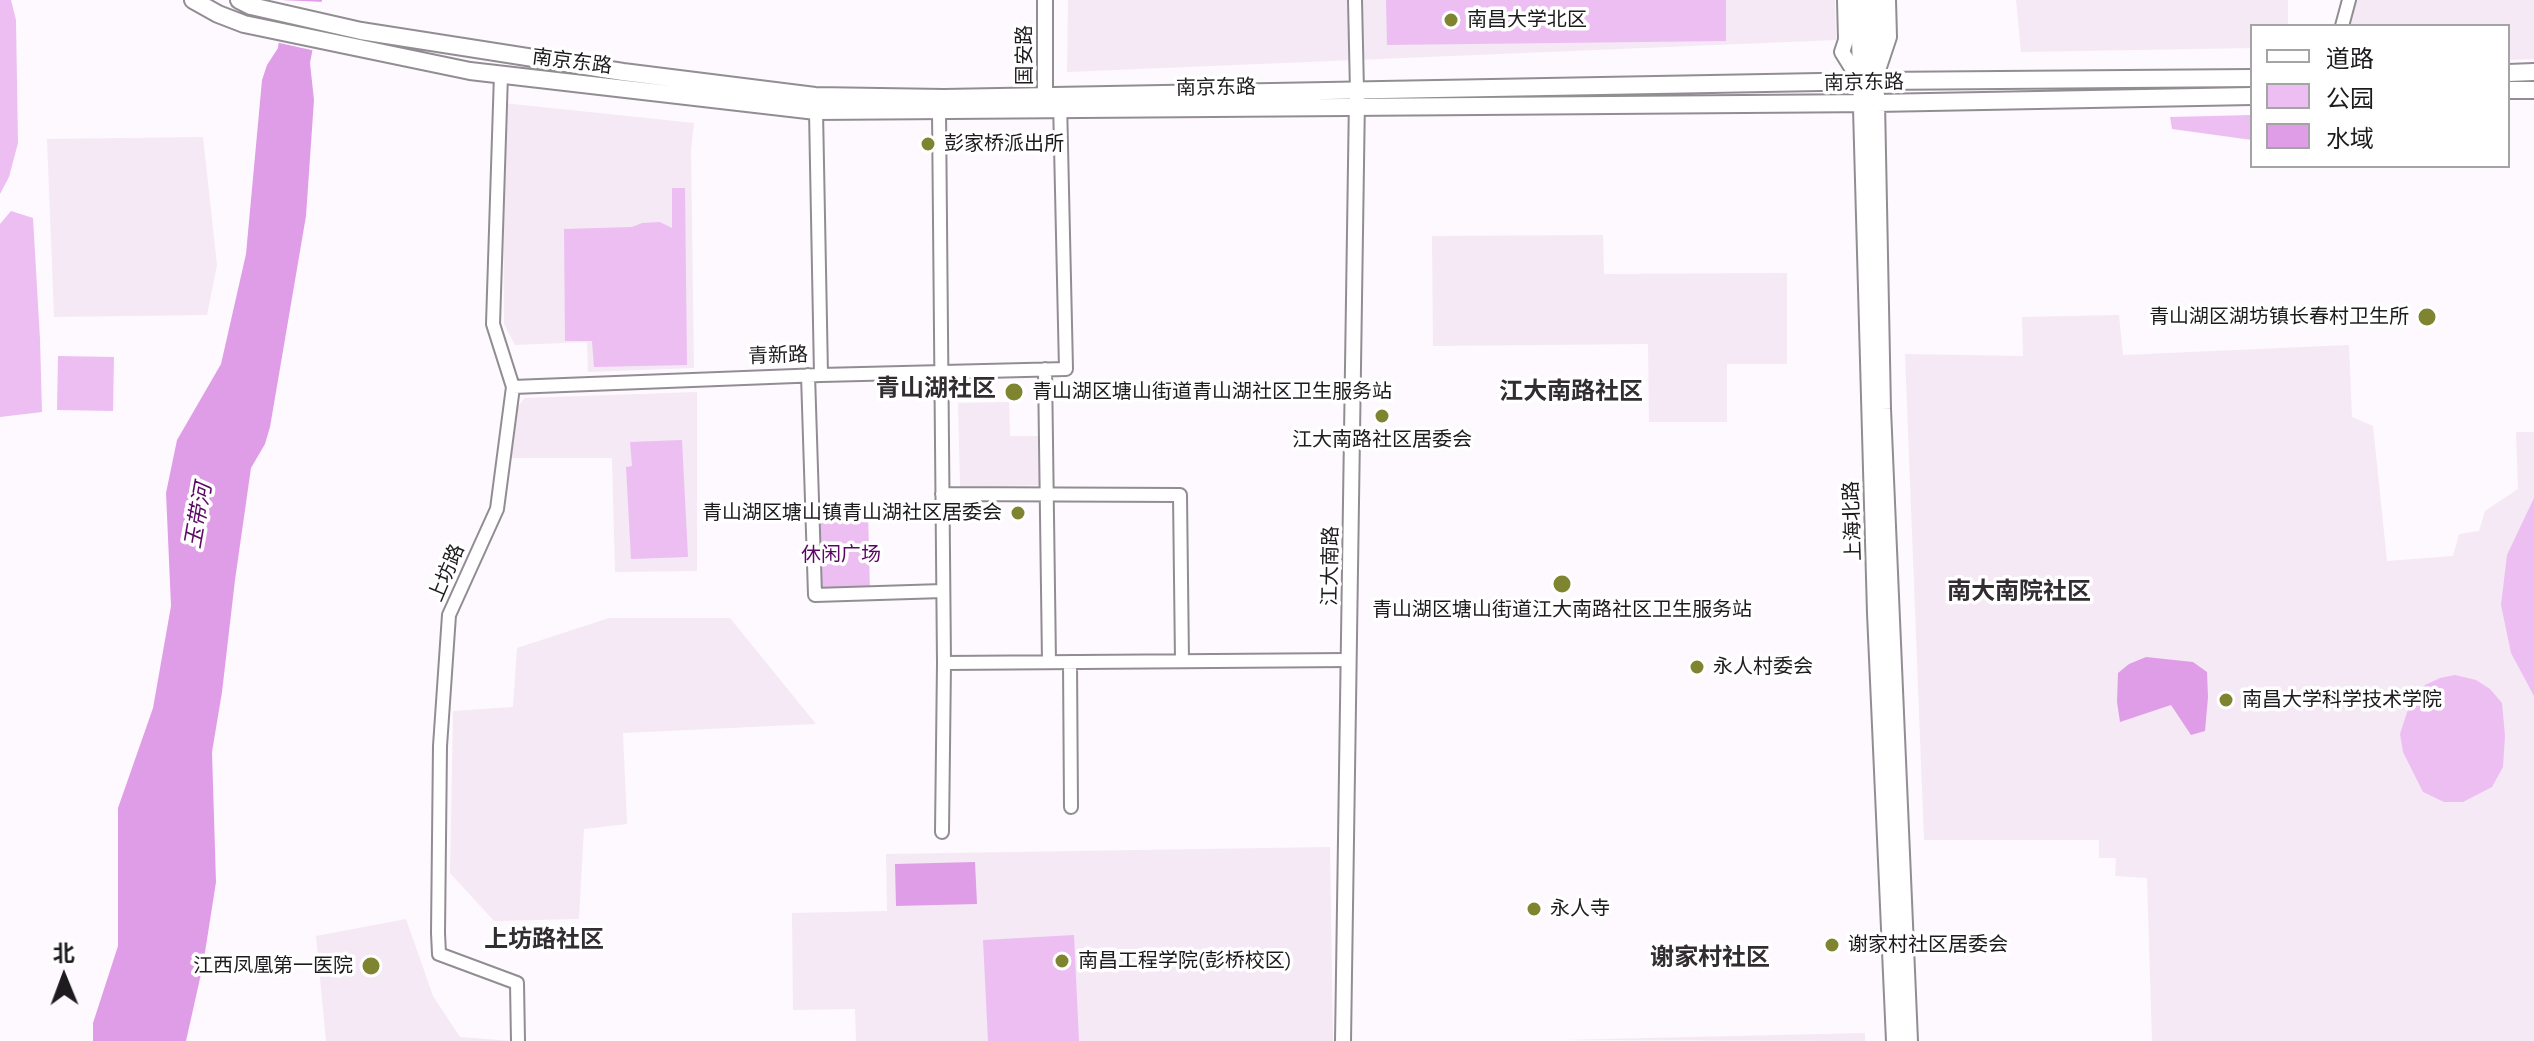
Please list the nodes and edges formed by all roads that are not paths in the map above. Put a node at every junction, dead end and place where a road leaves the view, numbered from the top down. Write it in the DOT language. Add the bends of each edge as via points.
graph roads {
  1 [pos="193,0"];
  2 [pos="239,0"];
  3 [pos="1045,0"];
  4 [pos="1355,0"];
  5 [pos="1845,0"];
  6 [pos="1859,0"];
  7 [pos="1874,0"];
  8 [pos="1888,0"];
  9 [pos="2349,0"];
  10 [pos="2343,24"];
  11 [pos="2534,72"];
  12 [pos="2510,73"];
  13 [pos="501,74"];
  14 [pos="2250,78"];
  15 [pos="1868,81"];
  16 [pos="2510,90"];
  17 [pos="2534,90"];
  18 [pos="2250,96"];
  19 [pos="1357,99"];
  20 [pos="1053,102"];
  21 [pos="1868,103"];
  22 [pos="816,111"];
  23 [pos="939,111"];
  24 [pos="1045,369"];
  25 [pos="941,372"];
  26 [pos="814,375"];
  27 [pos="513,387"];
  28 [pos="1046,493"];
  29 [pos="942,494"];
  30 [pos="943,591"];
  31 [pos="1349,660"];
  32 [pos="1182,661"];
  33 [pos="1049,662"];
  34 [pos="1070,662"];
  35 [pos="944,663"];
  36 [pos="1071,807"];
  37 [pos="942,832"];
  38 [pos="518,1041"];
  39 [pos="1343,1041"];
  40 [pos="1895,1041"];
  41 [pos="1909,1041"];
  1 -- 13 [label="main road, 南京东路" via="244,24"];
  2 -- 20 [label="main road, 南京东路" via="361,31 623,72 815,96"];
  3 -- 20 [label="street, 国安路"];
  4 -- 19 [label="street"];
  5 -- 15 [label="street" via="1842,52"];
  6 -- 15 [label="main road, 上海北路"];
  7 -- 15 [label="main road, 上海北路"];
  8 -- 15 [label="street" via="1889,37"];
  9 -- 10 [label="street"];
  11 -- 12 [label="main road"];
  13 -- 22 [label="main road, 南京东路"];
  13 -- 27 [label="street, 上坊路" via="493,324"];
  14 -- 15 [label="main road, 南京东路"];
  15 -- 19 [label="main road, 南京东路"];
  15 -- 21 [label="main road, 上海北路"];
  16 -- 17 [label="main road"];
  18 -- 21 [label="main road, 南京东路"];
  19 -- 20 [label="main road, 南京东路"];
  19 -- 21 [label="main road, 南京东路"];
  19 -- 31 [label="street, 江大南路"];
  20 -- 23 [label="main road, 南京东路"];
  20 -- 24 [label="street" via="1066,369"];
  21 -- 40 [label="main road, 上海北路" via="1876,597"];
  21 -- 41 [label="main road, 上海北路"];
  22 -- 23 [label="main road, 南京东路"];
  22 -- 26 [label="street"];
  23 -- 25 [label="street"];
  24 -- 25 [label="street, 青新路"];
  24 -- 28 [label="street"];
  25 -- 26 [label="street, 青新路"];
  25 -- 29 [label="street"];
  26 -- 27 [label="street, 青新路"];
  26 -- 30 [label="street" via="815,595"];
  27 -- 38 [label="street, 上坊路" via="497,509 449,615 440,746 438,933 439,954 517,983"];
  28 -- 29 [label="street"];
  28 -- 32 [label="street" via="1180,495"];
  28 -- 33 [label="street"];
  29 -- 30 [label="street"];
  30 -- 35 [label="street"];
  31 -- 32 [label="street"];
  31 -- 39 [label="street, 江大南路"];
  32 -- 34 [label="street"];
  33 -- 34 [label="street"];
  33 -- 35 [label="street"];
  34 -- 36 [label="street"];
  35 -- 37 [label="street"];
}
